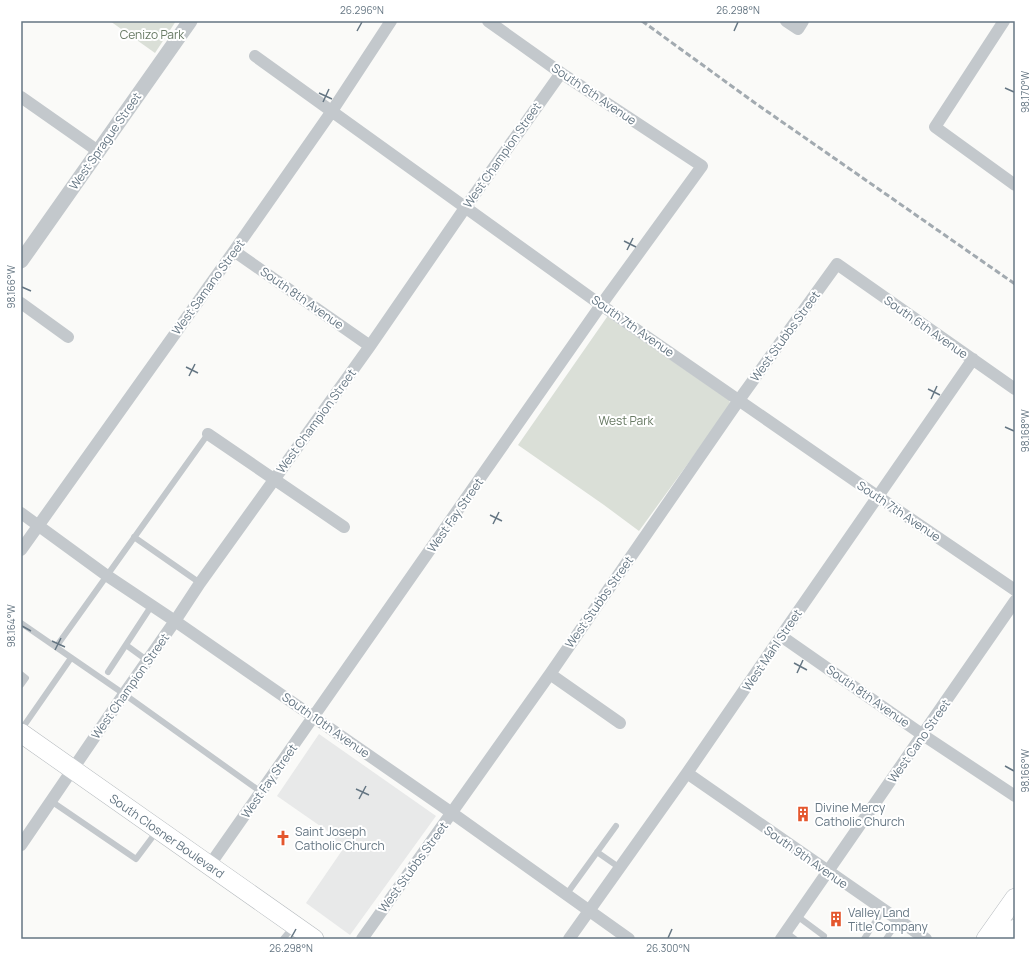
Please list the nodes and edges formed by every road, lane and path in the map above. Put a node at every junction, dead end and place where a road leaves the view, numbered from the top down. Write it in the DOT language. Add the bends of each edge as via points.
graph roads {
  1 [pos="190,21"];
  2 [pos="391,21"];
  3 [pos="488,21"];
  4 [pos="786,21"];
  5 [pos="1004,21"];
  6 [pos="801,25"];
  7 [pos="255,56"];
  8 [pos="561,72"];
  9 [pos="21,97"];
  10 [pos="332,111"];
  11 [pos="98,151"];
  12 [pos="702,166"];
  13 [pos="1015,185"];
  14 [pos="465,208"];
  15 [pos="234,250"];
  16 [pos="21,261"];
  17 [pos="837,264"];
  18 [pos="21,303"];
  19 [pos="601,305"];
  20 [pos="68,337"];
  21 [pos="370,346"];
  22 [pos="973,359"];
  23 [pos="1015,389"];
  24 [pos="739,400"];
  25 [pos="208,434"];
  26 [pos="274,480"];
  27 [pos="877,496"];
  28 [pos="21,513"];
  29 [pos="38,525"];
  30 [pos="344,528"];
  31 [pos="134,537"];
  32 [pos="21,550"];
  33 [pos="106,575"];
  34 [pos="200,583"];
  35 [pos="1015,590"];
  36 [pos="1015,601"];
  37 [pos="152,605"];
  38 [pos="176,621"];
  39 [pos="21,623"];
  40 [pos="781,636"];
  41 [pos="126,645"];
  42 [pos="56,647"];
  43 [pos="71,658"];
  44 [pos="148,661"];
  45 [pos="108,672"];
  46 [pos="21,674"];
  47 [pos="550,674"];
  48 [pos="21,685"];
  49 [pos="47,686"];
  50 [pos="48,692"];
  51 [pos="124,694"];
  52 [pos="313,717"];
  53 [pos="620,723"];
  54 [pos="21,732"];
  55 [pos="923,735"];
  56 [pos="73,770"];
  57 [pos="687,773"];
  58 [pos="261,792"];
  59 [pos="1015,796"];
  60 [pos="51,801"];
  61 [pos="452,812"];
  62 [pos="616,826"];
  63 [pos="158,830"];
  64 [pos="22,843"];
  65 [pos="597,852"];
  66 [pos="209,866"];
  67 [pos="620,868"];
  68 [pos="828,872"];
  69 [pos="566,895"];
  70 [pos="1015,898"];
  71 [pos="883,910"];
  72 [pos="589,911"];
  73 [pos="797,916"];
  74 [pos="899,920"];
  75 [pos="1015,930"];
  76 [pos="289,932"];
  77 [pos="787,937"];
  78 [pos="822,937"];
  79 [pos="314,939"];
  80 [pos="362,939"];
  81 [pos="569,939"];
  82 [pos="629,939"];
  83 [pos="864,939"];
  84 [pos="886,939"];
  85 [pos="926,939"];
  86 [pos="986,939"];
  87 [pos="1008,939"];
  1 -- 11 [label="street, West Sprague Street"];
  2 -- 10 [label="street, West Samano Street"];
  3 -- 8 [label="street, South 6th Avenue"];
  4 -- 6 [label="street"];
  5 -- 13 [label="street" via="935,127"];
  7 -- 10 [label="street, South 7th Avenue"];
  8 -- 12 [label="street, South 6th Avenue"];
  8 -- 14 [label="street, West Champion Street"];
  9 -- 11 [label="street"];
  10 -- 14 [label="street, South 7th Avenue"];
  10 -- 15 [label="street, West Samano Street"];
  11 -- 16 [label="street, West Sprague Street"];
  12 -- 19 [label="street, West Fay Street"];
  14 -- 19 [label="street, South 7th Avenue"];
  14 -- 21 [label="street, West Champion Street"];
  15 -- 21 [label="street, South 8th Avenue"];
  15 -- 29 [label="street, West Samano Street"];
  17 -- 22 [label="street, South 6th Avenue"];
  17 -- 24 [label="street, West Stubbs Street"];
  18 -- 20 [label="street"];
  19 -- 24 [label="street, South 7th Avenue"];
  19 -- 52 [label="street, West Fay Street"];
  21 -- 26 [label="street, West Champion Street"];
  22 -- 23 [label="street, South 6th Avenue"];
  22 -- 27 [label="street, West Mahl Street"];
  24 -- 27 [label="street, South 7th Avenue"];
  24 -- 47 [label="street, West Stubbs Street"];
  25 -- 26 [label="street"];
  25 -- 31 [label="lane"];
  26 -- 30 [label="street"];
  26 -- 34 [label="street, West Champion Street"];
  27 -- 35 [label="street, South 7th Avenue"];
  27 -- 40 [label="street, West Mahl Street"];
  28 -- 29 [label="street, South 10th Avenue"];
  29 -- 32 [label="street, West Samano Street"];
  29 -- 33 [label="street, South 10th Avenue"];
  31 -- 33 [label="lane"];
  31 -- 34 [label="lane"];
  33 -- 37 [label="street, South 10th Avenue"];
  33 -- 42 [label="lane"];
  34 -- 38 [label="street, West Champion Street"];
  36 -- 55 [label="street, West Cano Street"];
  37 -- 38 [label="street, South 10th Avenue"];
  37 -- 41 [label="lane"];
  38 -- 44 [label="street, West Champion Street"];
  38 -- 52 [label="street, South 10th Avenue"];
  39 -- 42 [label="lane"];
  40 -- 55 [label="street, South 8th Avenue"];
  40 -- 57 [label="street, West Mahl Street"];
  41 -- 44 [label="lane"];
  41 -- 45 [label="lane"];
  42 -- 43 [label="lane"];
  43 -- 50 [label="lane" via="57,674"];
  43 -- 51 [label="lane"];
  44 -- 51 [label="street, West Champion Street"];
  46 -- 48 [label="lane" via="26,678"];
  47 -- 53 [label="street"];
  47 -- 61 [label="street, West Stubbs Street"];
  49 -- 50 [label="lane"];
  50 -- 54 [label="lane"];
  51 -- 56 [label="street, West Champion Street"];
  51 -- 58 [label="lane"];
  52 -- 58 [label="street, West Fay Street"];
  52 -- 61 [label="street, South 10th Avenue"];
  54 -- 56 [label="main road, South Closner Boulevard"];
  55 -- 59 [label="street, South 8th Avenue"];
  55 -- 68 [label="street, West Cano Street"];
  56 -- 60 [label="street, West Champion Street"];
  56 -- 63 [label="main road, South Closner Boulevard"];
  57 -- 67 [label="street, West Mahl Street"];
  57 -- 68 [label="street, South 9th Avenue"];
  58 -- 66 [label="street, West Fay Street"];
  60 -- 63 [label="lane" via="136,859"];
  60 -- 64 [label="street, West Champion Street"];
  61 -- 69 [label="street, South 10th Avenue"];
  61 -- 80 [label="street, West Stubbs Street"];
  62 -- 65 [label="lane"];
  63 -- 66 [label="main road, South Closner Boulevard"];
  65 -- 67 [label="lane"];
  65 -- 69 [label="lane"];
  66 -- 76 [label="main road, South Closner Boulevard"];
  67 -- 72 [label="street, West Mahl Street"];
  68 -- 71 [label="street, South 9th Avenue"];
  68 -- 73 [label="street, West Cano Street"];
  69 -- 72 [label="street, South 10th Avenue"];
  70 -- 86 [label="main road"];
  71 -- 74 [label="street, South 9th Avenue"];
  71 -- 83 [label="lane"];
  72 -- 81 [label="street, West Mahl Street"];
  72 -- 82 [label="street, South 10th Avenue"];
  73 -- 77 [label="street, West Cano Street"];
  73 -- 78 [label="lane"];
  74 -- 84 [label="lane"];
  74 -- 85 [label="street, South 9th Avenue"];
  75 -- 87 [label="main road"];
  76 -- 79 [label="main road, South Closner Boulevard"];
}
